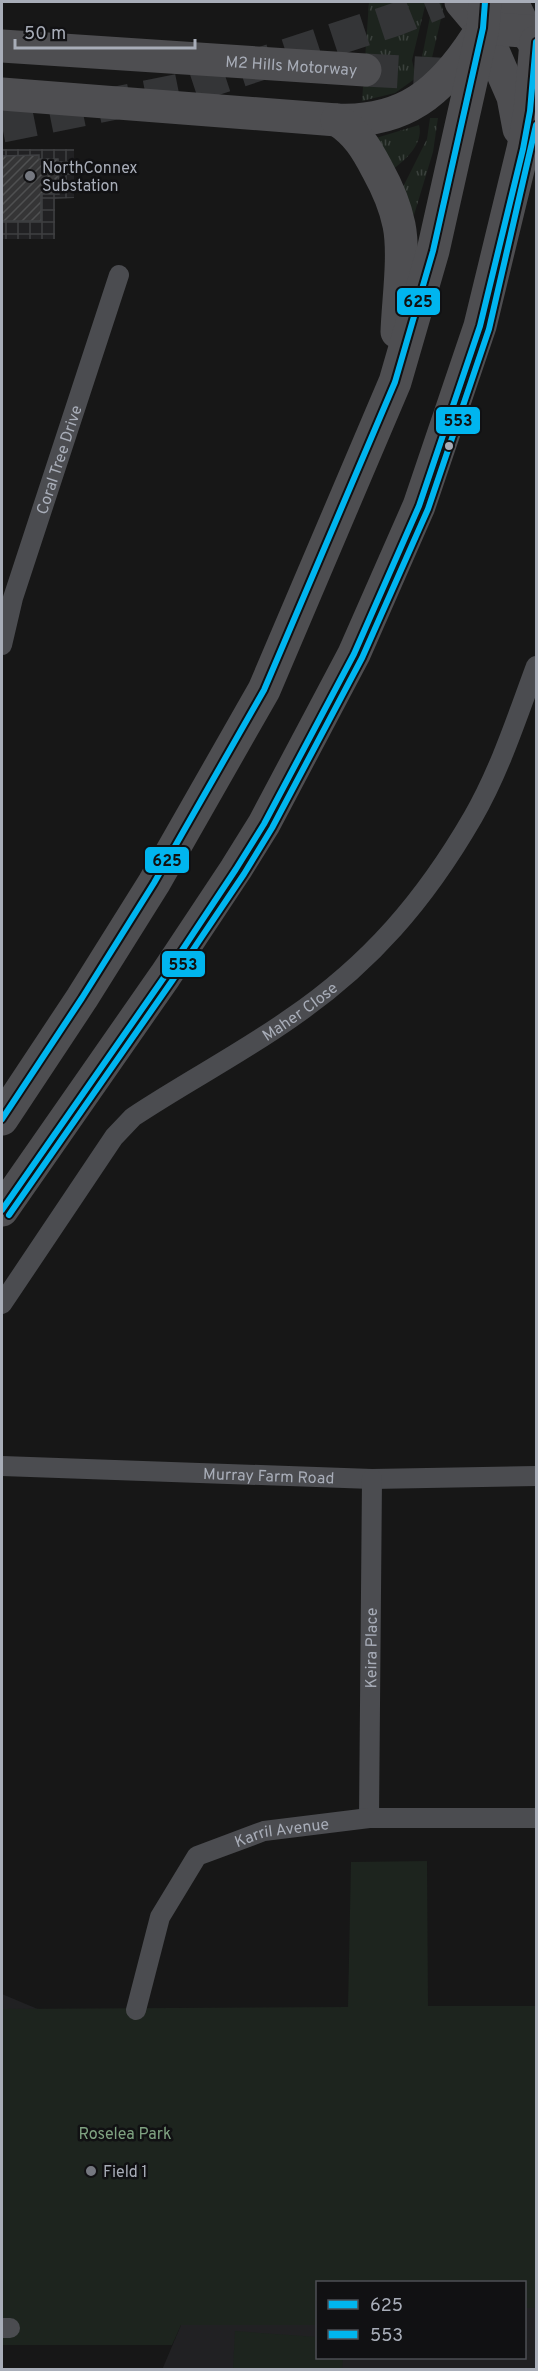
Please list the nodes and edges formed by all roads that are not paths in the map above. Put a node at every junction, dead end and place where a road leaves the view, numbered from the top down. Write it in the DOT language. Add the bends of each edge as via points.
graph roads {
  1 [pos="461,2"];
  2 [pos="502,2"];
  3 [pos="512,2"];
  4 [pos="484,15"];
  5 [pos="535,36"];
  6 [pos="2,46"];
  7 [pos="501,68"];
  8 [pos="365,70"];
  9 [pos="2,94"];
  10 [pos="337,120"];
  11 [pos="460,135"];
  12 [pos="530,158"];
  13 [pos="119,275"];
  14 [pos="395,382"];
  15 [pos="7,597"];
  16 [pos="2,645"];
  17 [pos="537,666"];
  18 [pos="2,1119"];
  19 [pos="2,1210"];
  20 [pos="2,1304"];
  21 [pos="2,1466"];
  22 [pos="537,1476"];
  23 [pos="372,1479"];
  24 [pos="369,1818"];
  25 [pos="537,1818"];
  26 [pos="136,2010"];
  1 -- 4 [label="highway"];
  2 -- 4 [label="highway"];
  3 -- 5 [label="highway"];
  4 -- 5 [label="highway"];
  4 -- 7 [label="highway"];
  4 -- 10 [label="highway" via="464,57 422,100 382,117"];
  4 -- 11 [label="highway"];
  5 -- 7 [label="highway" via="512,48"];
  5 -- 12 [label="highway"];
  6 -- 8 [label="highway, M2 Hills Motorway"];
  7 -- 11 [label="highway"];
  7 -- 12 [label="highway"];
  9 -- 10 [label="highway"];
  10 -- 14 [label="highway" via="366,148 386,186 399,227"];
  11 -- 14 [label="highway" via="433,251"];
  12 -- 19 [label="highway" via="512,194 480,326 419,506 354,654 236,869"];
  13 -- 15 [label="street, Coral Tree Drive"];
  14 -- 18 [label="highway" via="264,690 154,883"];
  15 -- 16 [label="street, Coral Tree Drive"];
  17 -- 20 [label="street, Maher Close" via="474,816 425,893 371,954 291,1018 133,1117 114,1137"];
  21 -- 23 [label="street, Murray Farm Road"];
  22 -- 23 [label="street, Murray Farm Road"];
  23 -- 24 [label="street, Keira Place"];
  24 -- 25 [label="street, Karril Avenue"];
  24 -- 26 [label="street, Karril Avenue" via="264,1831 197,1856 160,1917"];
}
